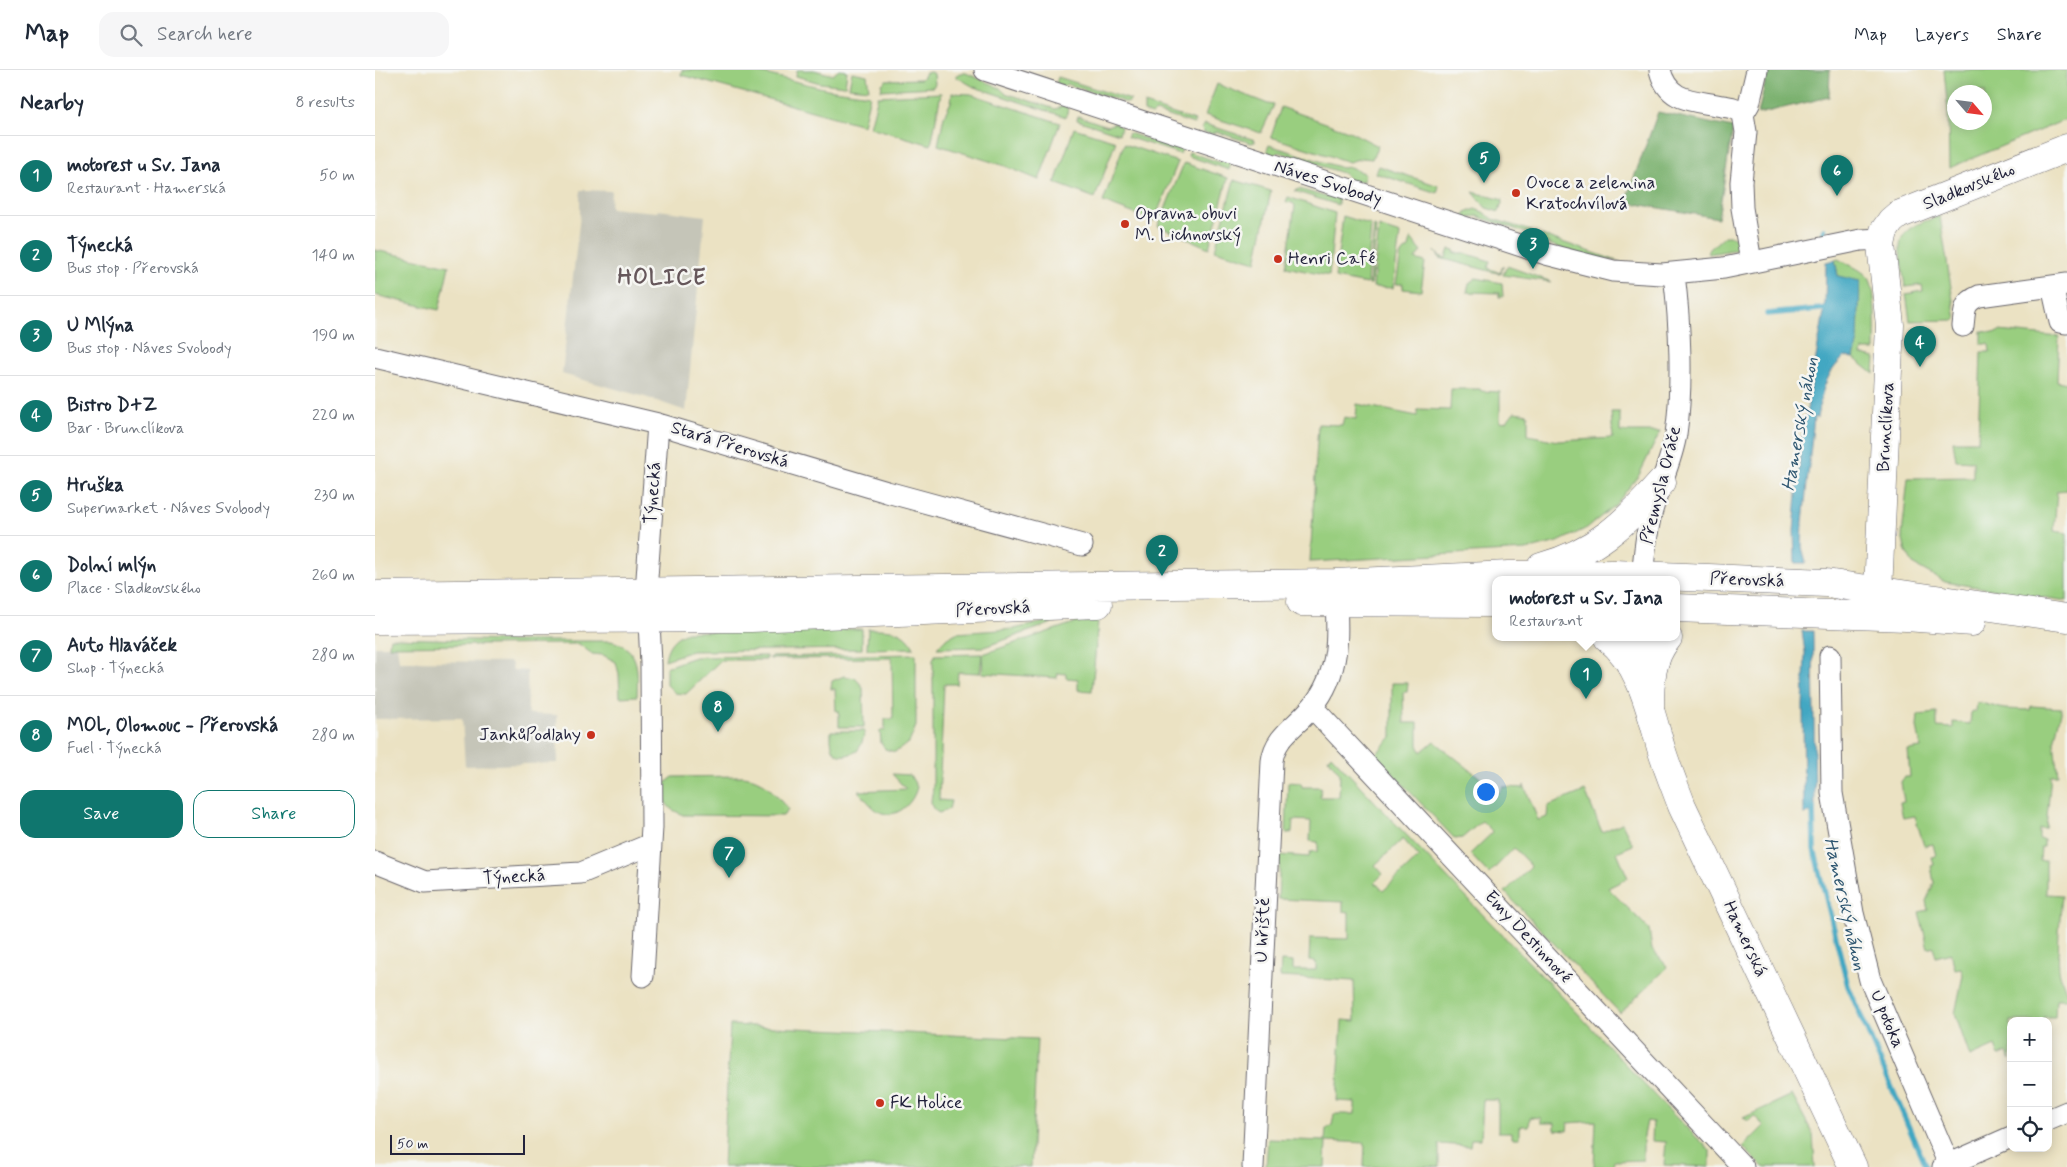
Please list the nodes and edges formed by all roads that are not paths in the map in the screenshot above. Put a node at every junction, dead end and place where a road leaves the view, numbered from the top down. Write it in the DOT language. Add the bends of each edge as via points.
graph roads {
  1 [pos="985,70"];
  2 [pos="1660,70"];
  3 [pos="1757,70"];
  4 [pos="1743,114"];
  5 [pos="2067,148"];
  6 [pos="1882,239"];
  7 [pos="1751,262"];
  8 [pos="1674,274"];
  9 [pos="2060,285"];
  10 [pos="2067,323"];
  11 [pos="1963,326"];
  12 [pos="375,357"];
  13 [pos="658,424"];
  14 [pos="1662,482"];
  15 [pos="1082,545"];
  16 [pos="1509,575"];
  17 [pos="1499,576"];
  18 [pos="1553,576"];
  19 [pos="1641,576"];
  20 [pos="1492,577"];
  21 [pos="1680,579"];
  22 [pos="648,592"];
  23 [pos="1336,592"];
  24 [pos="375,595"];
  25 [pos="1492,603"];
  26 [pos="1877,603"];
  27 [pos="1680,608"];
  28 [pos="1737,610"];
  29 [pos="2067,618"];
  30 [pos="375,620"];
  31 [pos="649,620"];
  32 [pos="1680,627"];
  33 [pos="2067,636"];
  34 [pos="1611,641"];
  35 [pos="1638,641"];
  36 [pos="1665,641"];
  37 [pos="1830,656"];
  38 [pos="1650,707"];
  39 [pos="1312,708"];
  40 [pos="651,844"];
  41 [pos="375,862"];
  42 [pos="643,976"];
  43 [pos="2067,1112"];
  44 [pos="2052,1118"];
  45 [pos="2007,1139"];
  46 [pos="1947,1166"];
  47 [pos="1253,1167"];
  48 [pos="1743,1167"];
  49 [pos="1853,1167"];
  1 -- 8 [label="street, Náves Svobody" via="1555,257 1613,271"];
  2 -- 4 [label="street" via="1665,85 1673,94 1732,108"];
  3 -- 4 [label="street" via="1749,104"];
  4 -- 7 [label="street" via="1746,132 1742,208"];
  5 -- 6 [label="main road, Sladkovského" via="1898,215"];
  6 -- 7 [label="street, Náves Svobody" via="1861,240"];
  6 -- 26 [label="main road, Brunclíkova" via="1890,325"];
  7 -- 8 [label="street, Náves Svobody"];
  8 -- 14 [label="street, Přemysla Oráče" via="1678,307 1678,414 1672,452"];
  9 -- 10 [label="street" via="2061,322"];
  9 -- 11 [label="street" via="1993,293 1970,300 1965,307"];
  12 -- 13 [label="street, Stará Přerovská"];
  13 -- 15 [label="street, Stará Přerovská" via="887,492"];
  13 -- 22 [label="street, Týnecká"];
  14 -- 16 [label="main road" via="1617,528 1594,546 1560,562"];
  14 -- 19 [label="street, Přemysla Oráče" via="1650,520"];
  16 -- 17 [label="main road, Přerovská"];
  16 -- 18 [label="main road, Přerovská"];
  20 -- 23 [label="main road, Přerovská"];
  21 -- 26 [label="main road, Přerovská" via="1826,583"];
  22 -- 23 [label="main road, Přerovská"];
  22 -- 24 [label="main road"];
  22 -- 31 [label="street, Týnecká"];
  23 -- 25 [label="main road, Přerovská"];
  23 -- 31 [label="main road, Přerovská" via="864,614"];
  23 -- 39 [label="street" via="1335,659 1331,676"];
  26 -- 28 [label="main road, Přerovská"];
  26 -- 29 [label="main road, Přerovská"];
  26 -- 33 [label="main road, Přerovská" via="1952,620"];
  27 -- 28 [label="main road, Přerovská"];
  28 -- 32 [label="main road" via="1705,614"];
  30 -- 31 [label="main road"];
  31 -- 40 [label="street, Týnecká"];
  34 -- 38 [label="main road" via="1627,659"];
  35 -- 38 [label="main road"];
  36 -- 38 [label="main road" via="1653,669"];
  37 -- 46 [label="street, U potoka" via="1832,792 1853,912 1870,980"];
  38 -- 49 [label="main road, Hamerská" via="1682,806"];
  39 -- 47 [label="street, U hřiště" via="1279,741 1272,761"];
  39 -- 48 [label="street, Emy Destinnové"];
  40 -- 41 [label="street, Týnecká" via="581,873 425,882"];
  40 -- 42 [label="street, Týnecká"];
  43 -- 44 [label="street"];
  45 -- 46 [label="street"];
}
